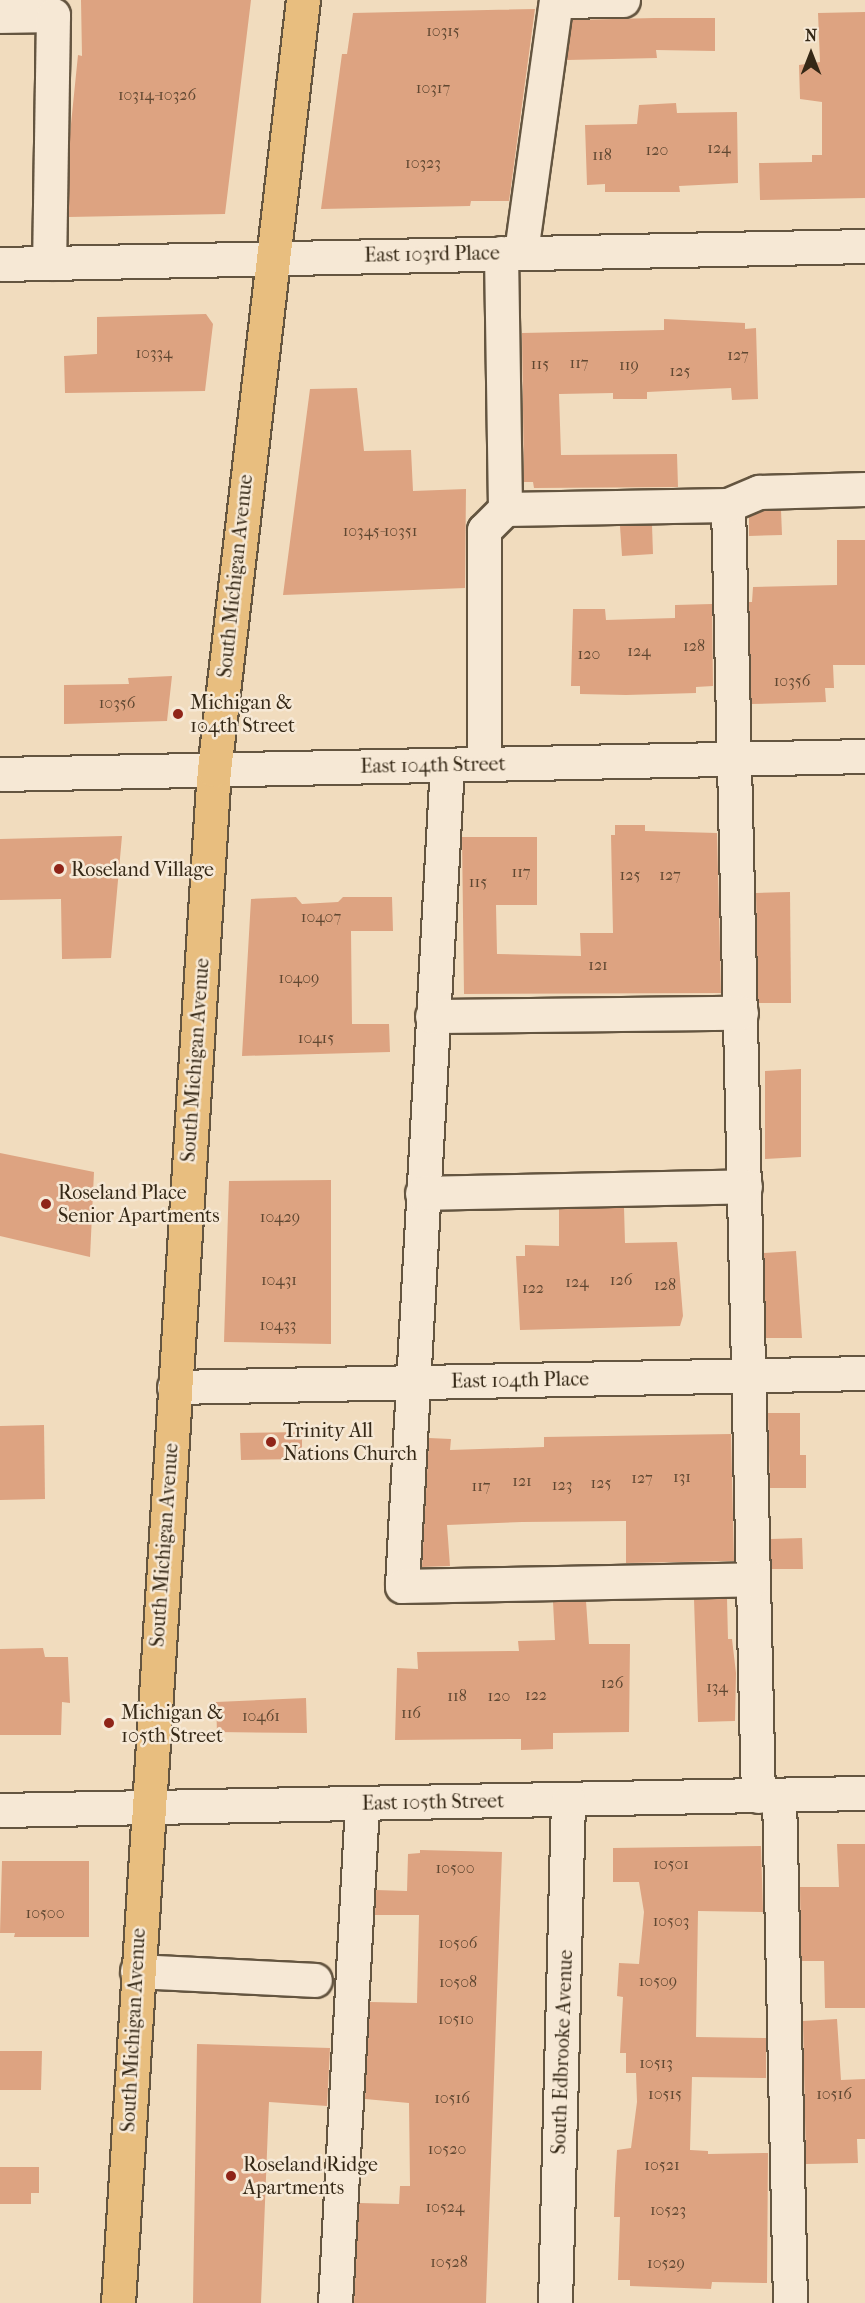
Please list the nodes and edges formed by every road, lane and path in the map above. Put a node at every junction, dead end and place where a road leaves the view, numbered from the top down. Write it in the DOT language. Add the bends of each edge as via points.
graph roads {
  1 [pos="303,0"];
  2 [pos="623,0"];
  3 [pos="556,1"];
  4 [pos="0,16"];
  5 [pos="865,246"];
  6 [pos="511,252"];
  7 [pos="271,256"];
  8 [pos="49,262"];
  9 [pos="0,264"];
  10 [pos="865,489"];
  11 [pos="728,505"];
  12 [pos="505,509"];
  13 [pos="865,756"];
  14 [pos="736,759"];
  15 [pos="484,764"];
  16 [pos="447,765"];
  17 [pos="214,770"];
  18 [pos="0,774"];
  19 [pos="741,1013"];
  20 [pos="432,1017"];
  21 [pos="745,1186"];
  22 [pos="422,1193"];
  23 [pos="865,1373"];
  24 [pos="748,1375"];
  25 [pos="411,1382"];
  26 [pos="174,1387"];
  27 [pos="753,1579"];
  28 [pos="865,1793"];
  29 [pos="769,1796"];
  30 [pos="568,1800"];
  31 [pos="362,1804"];
  32 [pos="146,1807"];
  33 [pos="0,1810"];
  34 [pos="137,1971"];
  35 [pos="315,1980"];
  36 [pos="118,2303"];
  37 [pos="335,2303"];
  38 [pos="555,2303"];
  39 [pos="790,2303"];
  1 -- 7 [label="main road, South Michigan Avenue"];
  2 -- 3 [label="street"];
  3 -- 6 [label="street"];
  4 -- 8 [label="street" via="52,15"];
  5 -- 6 [label="street, East 103rd Place"];
  6 -- 7 [label="street, East 103rd Place"];
  6 -- 12 [label="street"];
  7 -- 8 [label="street, East 103rd Place"];
  7 -- 17 [label="main road, South Michigan Avenue"];
  8 -- 9 [label="street, East 103rd Place"];
  10 -- 11 [label="street" via="759,492"];
  11 -- 12 [label="street"];
  11 -- 14 [label="street"];
  12 -- 15 [label="street" via="484,530"];
  13 -- 14 [label="street, East 104th Street"];
  14 -- 15 [label="street, East 104th Street"];
  14 -- 19 [label="street"];
  15 -- 16 [label="street, East 104th Street"];
  16 -- 17 [label="street, East 104th Street"];
  16 -- 20 [label="street"];
  17 -- 18 [label="street, East 104th Street"];
  17 -- 26 [label="main road, South Michigan Avenue"];
  19 -- 20 [label="street"];
  19 -- 21 [label="street"];
  20 -- 22 [label="street"];
  21 -- 22 [label="street"];
  21 -- 24 [label="street"];
  22 -- 25 [label="street"];
  23 -- 24 [label="street, East 104th Place"];
  24 -- 25 [label="street, East 104th Place"];
  24 -- 27 [label="street"];
  25 -- 26 [label="street, East 104th Place"];
  25 -- 27 [label="street" via="402,1586"];
  26 -- 32 [label="main road, South Michigan Avenue"];
  27 -- 29 [label="street"];
  28 -- 29 [label="street, East 105th Street"];
  29 -- 30 [label="street, East 105th Street"];
  29 -- 39 [label="street"];
  30 -- 31 [label="street, East 105th Street"];
  30 -- 38 [label="street, South Edbrooke Avenue"];
  31 -- 32 [label="street, East 105th Street"];
  31 -- 37 [label="street"];
  32 -- 33 [label="street, East 105th Street"];
  32 -- 34 [label="main road, South Michigan Avenue"];
  34 -- 35 [label="street"];
  34 -- 36 [label="main road, South Michigan Avenue"];
}
